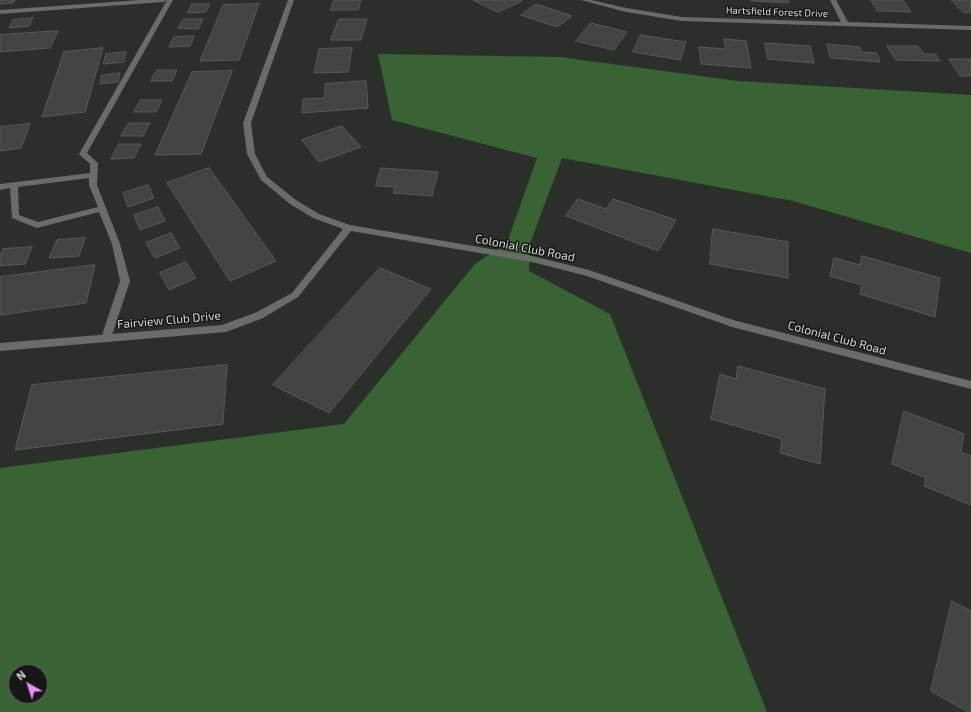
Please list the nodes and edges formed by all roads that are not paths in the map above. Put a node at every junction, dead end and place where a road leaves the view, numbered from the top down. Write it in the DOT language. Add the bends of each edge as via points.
graph roads {
  1 [pos="164,0"];
  2 [pos="170,0"];
  3 [pos="291,0"];
  4 [pos="584,0"];
  5 [pos="833,0"];
  6 [pos="0,12"];
  7 [pos="846,25"];
  8 [pos="971,28"];
  9 [pos="94,175"];
  10 [pos="14,185"];
  11 [pos="0,187"];
  12 [pos="102,209"];
  13 [pos="349,228"];
  14 [pos="106,338"];
  15 [pos="0,347"];
  16 [pos="971,385"];
  1 -- 6 [label="street"];
  2 -- 9 [label="street" via="83,154 94,163"];
  3 -- 13 [label="street, Colonial Club Road" via="247,123 251,154 264,178 293,202 316,216"];
  4 -- 7 [label="street, Hartsfield Forest Drive" via="682,19"];
  5 -- 7 [label="street"];
  7 -- 8 [label="street, Hartsfield Forest Drive"];
  9 -- 10 [label="street"];
  9 -- 12 [label="street" via="93,186"];
  10 -- 11 [label="street"];
  10 -- 12 [label="street" via="15,216 37,225"];
  12 -- 14 [label="street" via="116,244 125,281"];
  13 -- 14 [label="street, Fairview Club Drive" via="295,295 260,315 223,329"];
  13 -- 16 [label="street, Colonial Club Road" via="532,259 589,273 732,323"];
  14 -- 15 [label="street, Fairview Club Drive"];
}
